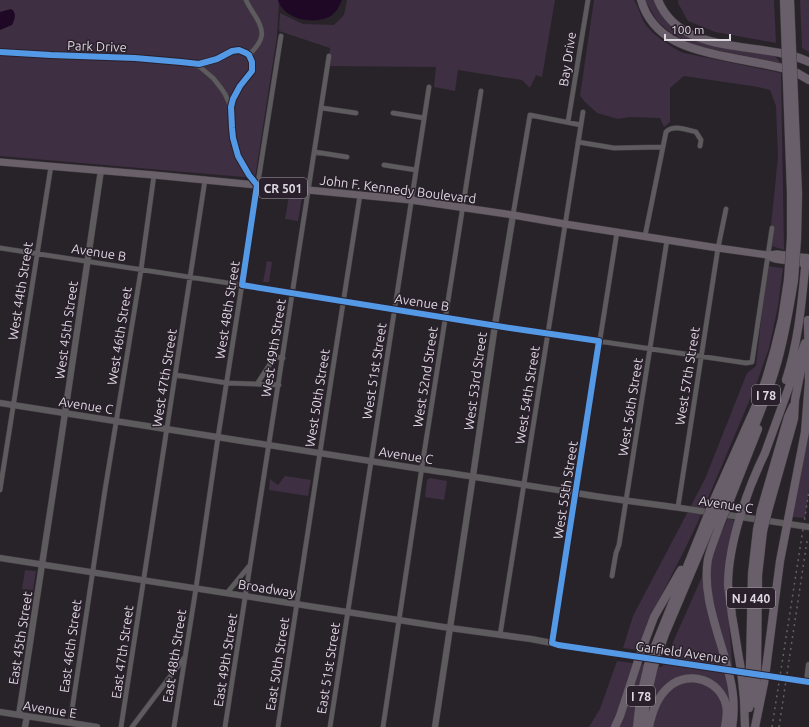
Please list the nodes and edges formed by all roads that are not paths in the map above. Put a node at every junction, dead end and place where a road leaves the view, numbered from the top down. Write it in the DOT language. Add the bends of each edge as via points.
graph roads {
  1 [pos="246,0"];
  2 [pos="588,0"];
  3 [pos="641,0"];
  4 [pos="658,0"];
  5 [pos="784,0"];
  6 [pos="790,0"];
  7 [pos="281,36"];
  8 [pos="0,52"];
  9 [pos="249,55"];
  10 [pos="329,56"];
  11 [pos="809,62"];
  12 [pos="192,64"];
  13 [pos="809,80"];
  14 [pos="429,87"];
  15 [pos="480,90"];
  16 [pos="231,107"];
  17 [pos="322,108"];
  18 [pos="582,112"];
  19 [pos="356,113"];
  20 [pos="392,113"];
  21 [pos="424,118"];
  22 [pos="568,122"];
  23 [pos="581,125"];
  24 [pos="578,142"];
  25 [pos="662,146"];
  26 [pos="700,146"];
  27 [pos="315,152"];
  28 [pos="347,157"];
  29 [pos="0,162"];
  30 [pos="384,165"];
  31 [pos="51,166"];
  32 [pos="101,170"];
  33 [pos="416,170"];
  34 [pos="154,175"];
  35 [pos="205,180"];
  36 [pos="257,185"];
  37 [pos="309,190"];
  38 [pos="794,194"];
  39 [pos="360,195"];
  40 [pos="411,200"];
  41 [pos="462,208"];
  42 [pos="726,209"];
  43 [pos="514,215"];
  44 [pos="565,224"];
  45 [pos="772,228"];
  46 [pos="616,232"];
  47 [pos="645,236"];
  48 [pos="667,240"];
  49 [pos="0,248"];
  50 [pos="718,248"];
  51 [pos="37,253"];
  52 [pos="768,255"];
  53 [pos="88,261"];
  54 [pos="807,261"];
  55 [pos="141,270"];
  56 [pos="190,277"];
  57 [pos="791,280"];
  58 [pos="242,285"];
  59 [pos="293,293"];
  60 [pos="343,301"];
  61 [pos="395,309"];
  62 [pos="445,317"];
  63 [pos="809,318"];
  64 [pos="495,325"];
  65 [pos="548,333"];
  66 [pos="599,341"];
  67 [pos="805,343"];
  68 [pos="650,349"];
  69 [pos="701,357"];
  70 [pos="283,358"];
  71 [pos="176,375"];
  72 [pos="227,383"];
  73 [pos="257,384"];
  74 [pos="279,385"];
  75 [pos="0,403"];
  76 [pos="13,405"];
  77 [pos="65,413"];
  78 [pos="116,421"];
  79 [pos="167,429"];
  80 [pos="218,436"];
  81 [pos="270,445"];
  82 [pos="320,452"];
  83 [pos="371,461"];
  84 [pos="757,468"];
  85 [pos="421,469"];
  86 [pos="473,476"];
  87 [pos="524,484"];
  88 [pos="0,490"];
  89 [pos="576,493"];
  90 [pos="626,501"];
  91 [pos="721,504"];
  92 [pos="678,507"];
  93 [pos="740,518"];
  94 [pos="713,523"];
  95 [pos="787,524"];
  96 [pos="809,528"];
  97 [pos="695,545"];
  98 [pos="0,558"];
  99 [pos="42,564"];
  100 [pos="251,564"];
  101 [pos="92,572"];
  102 [pos="612,576"];
  103 [pos="144,580"];
  104 [pos="196,588"];
  105 [pos="227,593"];
  106 [pos="246,596"];
  107 [pos="297,604"];
  108 [pos="348,612"];
  109 [pos="399,620"];
  110 [pos="450,628"];
  111 [pos="500,635"];
  112 [pos="531,639"];
  113 [pos="552,643"];
  114 [pos="656,651"];
  115 [pos="185,657"];
  116 [pos="809,665"];
  117 [pos="651,666"];
  118 [pos="753,681"];
  119 [pos="808,682"];
  120 [pos="0,712"];
  121 [pos="19,715"];
  122 [pos="27,716"];
  123 [pos="70,723"];
  124 [pos="24,727"];
  125 [pos="97,727"];
  126 [pos="121,727"];
  127 [pos="132,727"];
  128 [pos="174,727"];
  129 [pos="225,727"];
  130 [pos="278,727"];
  131 [pos="330,727"];
  132 [pos="383,727"];
  133 [pos="435,727"];
  134 [pos="615,727"];
  135 [pos="637,727"];
  136 [pos="643,727"];
  137 [pos="648,727"];
  138 [pos="725,727"];
  139 [pos="732,727"];
  140 [pos="745,727"];
  141 [pos="754,727"];
  1 -- 9 [label="street" via="262,31 260,42"];
  2 -- 22 [label="street, Bay Drive"];
  3 -- 13 [label="highway" via="652,23 663,34 680,44 703,52 786,69"];
  4 -- 11 [label="highway" via="671,20 698,37 718,43 787,54"];
  5 -- 38 [label="highway, I 78, bridge"];
  6 -- 38 [label="highway, I 78, bridge"];
  7 -- 36 [label="street, West 48th Street"];
  8 -- 12 [label="street, Park Drive" via="165,60"];
  9 -- 12 [label="street" via="235,50 211,61"];
  9 -- 16 [label="street" via="252,71 236,93"];
  10 -- 17 [label="street, West 49th Street"];
  12 -- 16 [label="street, Park Drive" via="207,72 217,83"];
  14 -- 21 [label="street, West 51st Street"];
  15 -- 41 [label="street, West 52nd Street"];
  16 -- 36 [label="street, Park Drive" via="236,151 242,165"];
  17 -- 19 [label="street"];
  17 -- 27 [label="street, West 49th Street"];
  18 -- 23 [label="street, West 54th Street"];
  20 -- 21 [label="street"];
  21 -- 33 [label="street, West 51st Street"];
  22 -- 23 [label="street"];
  22 -- 43 [label="street, West 53rd Street" via="530,115"];
  23 -- 24 [label="street, West 54th Street"];
  24 -- 25 [label="street" via="614,148"];
  24 -- 44 [label="street, West 54th Street"];
  25 -- 26 [label="street" via="667,130 676,127 696,132 701,140"];
  25 -- 47 [label="street"];
  27 -- 28 [label="street"];
  27 -- 37 [label="street, West 49th Street"];
  29 -- 31 [label="main road, John F. Kennedy Boulevard / CR 501"];
  30 -- 33 [label="street"];
  31 -- 32 [label="main road, John F. Kennedy Boulevard / CR 501"];
  31 -- 51 [label="street, West 44th Street"];
  32 -- 34 [label="main road, John F. Kennedy Boulevard / CR 501"];
  32 -- 53 [label="street, West 45th Street"];
  33 -- 40 [label="street, West 51st Street"];
  34 -- 35 [label="main road, John F. Kennedy Boulevard / CR 501"];
  34 -- 55 [label="street, West 46th Street"];
  35 -- 36 [label="main road, John F. Kennedy Boulevard / CR 501"];
  35 -- 56 [label="street, West 47th Street"];
  36 -- 37 [label="main road, John F. Kennedy Boulevard / CR 501"];
  36 -- 58 [label="street, West 48th Street"];
  37 -- 39 [label="main road, John F. Kennedy Boulevard / CR 501"];
  37 -- 59 [label="street, West 49th Street"];
  38 -- 57 [label="highway, I 78, bridge"];
  39 -- 40 [label="main road, John F. Kennedy Boulevard / CR 501"];
  39 -- 60 [label="street, West 50th Street"];
  40 -- 41 [label="main road, John F. Kennedy Boulevard / CR 501"];
  40 -- 61 [label="street, West 51st Street"];
  41 -- 43 [label="main road, John F. Kennedy Boulevard / CR 501"];
  41 -- 62 [label="street, West 52nd Street"];
  42 -- 50 [label="street, West 57th Street"];
  43 -- 44 [label="main road, John F. Kennedy Boulevard / CR 501"];
  43 -- 64 [label="street, West 53rd Street"];
  44 -- 46 [label="main road, John F. Kennedy Boulevard / CR 501"];
  44 -- 65 [label="street, West 54th Street"];
  45 -- 52 [label="street"];
  46 -- 47 [label="main road, John F. Kennedy Boulevard / CR 501"];
  46 -- 66 [label="street, West 55th Street"];
  47 -- 48 [label="main road, John F. Kennedy Boulevard / CR 501"];
  48 -- 50 [label="main road, John F. Kennedy Boulevard / CR 501"];
  48 -- 68 [label="street, West 56th Street"];
  49 -- 51 [label="street, Avenue B"];
  50 -- 52 [label="main road, John F. Kennedy Boulevard / CR 501"];
  50 -- 69 [label="street, West 57th Street"];
  51 -- 53 [label="street, Avenue B"];
  51 -- 76 [label="street, West 44th Street"];
  52 -- 54 [label="main road, John F. Kennedy Boulevard / CR 501" via="777,254"];
  52 -- 69 [label="street, Avenue B" via="752,362"];
  53 -- 55 [label="street, Avenue B"];
  53 -- 77 [label="street, West 45th Street"];
  54 -- 84 [label="highway" via="792,361"];
  55 -- 56 [label="street, Avenue B"];
  55 -- 78 [label="street, West 46th Street"];
  56 -- 58 [label="street, Avenue B"];
  56 -- 71 [label="street, West 47th Street"];
  57 -- 91 [label="highway, I 78" via="766,379"];
  57 -- 91 [label="highway, I 78" via="788,314 775,370"];
  58 -- 59 [label="street, Avenue B"];
  58 -- 72 [label="street, West 48th Street"];
  59 -- 60 [label="street, Avenue B"];
  59 -- 70 [label="street, West 49th Street"];
  60 -- 61 [label="street, Avenue B"];
  60 -- 82 [label="street, West 50th Street"];
  61 -- 62 [label="street, Avenue B"];
  61 -- 83 [label="street, West 51st Street"];
  62 -- 64 [label="street, Avenue B"];
  62 -- 85 [label="street, West 52nd Street"];
  63 -- 67 [label="highway, NJ 440"];
  63 -- 95 [label="highway" via="809,381 805,432"];
  64 -- 65 [label="street, Avenue B"];
  64 -- 86 [label="street, West 53rd Street"];
  65 -- 66 [label="street, Avenue B"];
  65 -- 87 [label="street, West 54th Street"];
  66 -- 68 [label="street, Avenue B"];
  66 -- 89 [label="street, West 55th Street"];
  67 -- 84 [label="highway"];
  67 -- 118 [label="highway, NJ 440, bridge" via="794,419 764,510 760,531"];
  68 -- 69 [label="street, Avenue B"];
  68 -- 90 [label="street, West 56th Street"];
  69 -- 92 [label="street, West 57th Street"];
  70 -- 73 [label="street" via="274,358"];
  70 -- 74 [label="street, West 49th Street"];
  71 -- 72 [label="street"];
  71 -- 79 [label="street, West 47th Street"];
  72 -- 73 [label="street"];
  72 -- 80 [label="street, West 48th Street"];
  73 -- 74 [label="street"];
  74 -- 81 [label="street, West 49th Street"];
  75 -- 76 [label="street, Avenue C"];
  76 -- 77 [label="street, Avenue C"];
  76 -- 88 [label="street, West 44th Street"];
  77 -- 78 [label="street, Avenue C"];
  77 -- 99 [label="street, West 45th Street"];
  78 -- 79 [label="street, Avenue C"];
  78 -- 101 [label="street, West 46th Street"];
  79 -- 80 [label="street, Avenue C"];
  79 -- 103 [label="street, West 47th Street"];
  80 -- 81 [label="street, Avenue C"];
  80 -- 104 [label="street, West 48th Street"];
  81 -- 82 [label="street, Avenue C"];
  81 -- 100 [label="street, West 49th Street"];
  82 -- 83 [label="street, Avenue C"];
  82 -- 107 [label="street, West 50th Street"];
  83 -- 85 [label="street, Avenue C"];
  83 -- 108 [label="street, West 51st Street"];
  84 -- 93 [label="highway"];
  85 -- 86 [label="street, Avenue C"];
  85 -- 109 [label="street, West 52nd Street"];
  86 -- 87 [label="street, Avenue C"];
  86 -- 110 [label="street, West 53rd Street"];
  87 -- 89 [label="street, Avenue C"];
  87 -- 111 [label="street, West 54th Street"];
  89 -- 90 [label="street, Avenue C"];
  89 -- 113 [label="street, West 55th Street"];
  90 -- 92 [label="street, Avenue C"];
  90 -- 102 [label="street, West 56th Street"];
  91 -- 94 [label="highway, I 78, bridge"];
  91 -- 94 [label="highway, bridge"];
  92 -- 93 [label="street, Avenue C"];
  93 -- 95 [label="street, Avenue C"];
  93 -- 118 [label="highway, bridge" via="730,558 728,586 740,664"];
  94 -- 97 [label="highway, I 78"];
  94 -- 114 [label="highway, I 78"];
  94 -- 139 [label="highway, bridge" via="706,583 730,678 734,702"];
  95 -- 96 [label="street, Avenue C"];
  95 -- 118 [label="highway, bridge" via="766,669"];
  97 -- 114 [label="highway, I 78"];
  97 -- 134 [label="highway, bridge" via="654,617"];
  98 -- 99 [label="street, Broadway"];
  99 -- 101 [label="street, Broadway"];
  99 -- 121 [label="street, East 45th Street"];
  100 -- 105 [label="street"];
  100 -- 106 [label="street, West 49th Street"];
  101 -- 103 [label="street, Broadway"];
  101 -- 123 [label="street, East 46th Street"];
  103 -- 104 [label="street, Broadway"];
  103 -- 126 [label="street, East 47th Street"];
  104 -- 105 [label="street, Broadway"];
  104 -- 115 [label="street, East 48th Street"];
  105 -- 106 [label="street, Broadway"];
  106 -- 107 [label="street, Broadway"];
  106 -- 129 [label="street, East 49th Street"];
  107 -- 108 [label="street, Broadway"];
  107 -- 130 [label="street, East 50th Street"];
  108 -- 109 [label="street, Broadway"];
  108 -- 131 [label="street, East 51st Street"];
  109 -- 110 [label="street, Broadway"];
  109 -- 132 [label="street, West 52nd Street"];
  110 -- 111 [label="street, Broadway"];
  110 -- 133 [label="street, West 53rd Street"];
  111 -- 112 [label="street, Broadway"];
  112 -- 113 [label="street, Garfield Avenue"];
  113 -- 119 [label="street, Garfield Avenue"];
  114 -- 117 [label="highway, I 78, bridge"];
  115 -- 127 [label="street"];
  115 -- 128 [label="street, East 48th Street"];
  116 -- 119 [label="street"];
  117 -- 135 [label="highway, I 78" via="640,700"];
  117 -- 136 [label="highway, I 78"];
  118 -- 140 [label="highway" via="744,699"];
  118 -- 141 [label="highway"];
  120 -- 121 [label="street, Avenue E"];
  121 -- 122 [label="street, Avenue E"];
  122 -- 123 [label="street, Avenue E"];
  122 -- 124 [label="street"];
  123 -- 125 [label="street, Avenue E"];
  137 -- 138 [label="highway" via="658,699 666,690 678,681 692,678 706,681 721,693 727,714"];
}
